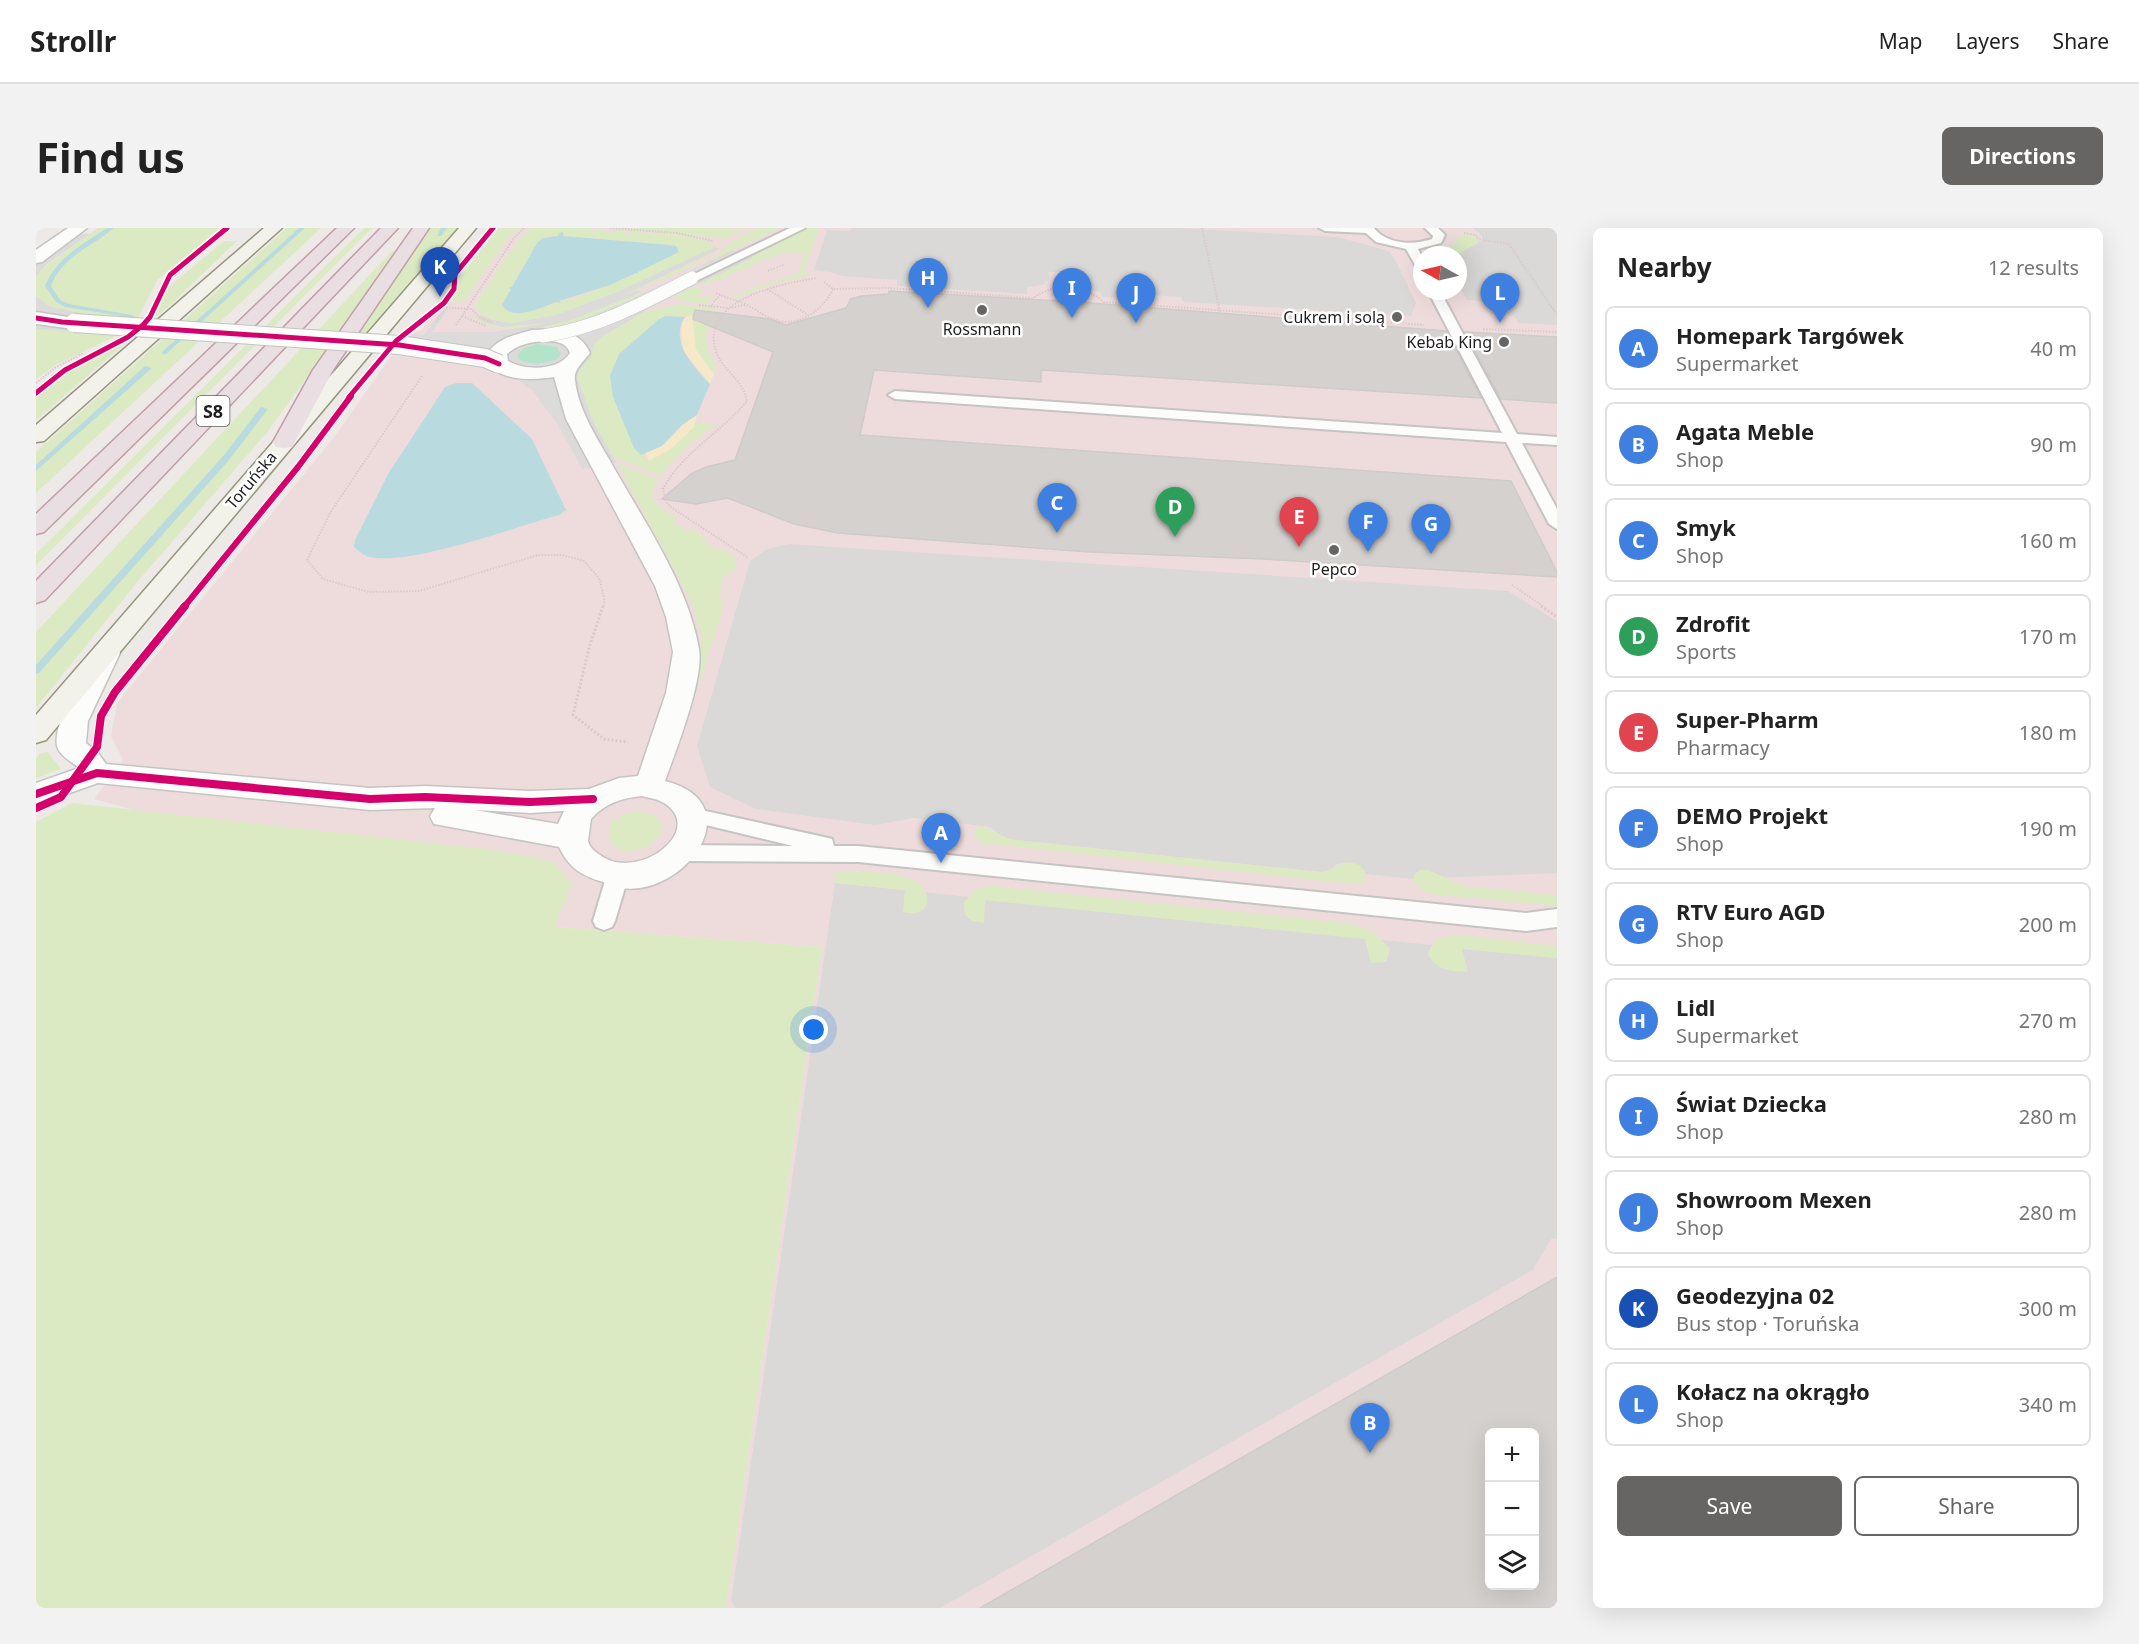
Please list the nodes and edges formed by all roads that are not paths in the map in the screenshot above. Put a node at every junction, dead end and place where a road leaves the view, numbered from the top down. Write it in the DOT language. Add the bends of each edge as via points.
graph roads {
  1 [pos="274,228"];
  2 [pos="346,228"];
  3 [pos="390,228"];
  4 [pos="421,228"];
  5 [pos="468,228"];
  6 [pos="800,228"];
  7 [pos="1325,228"];
  8 [pos="1449,228"];
  9 [pos="1368,229"];
  10 [pos="1433,229"];
  11 [pos="76,230"];
  12 [pos="784,232"];
  13 [pos="1410,245"];
  14 [pos="1413,251"];
  15 [pos="36,258"];
  16 [pos="1439,300"];
  17 [pos="625,311"];
  18 [pos="36,318"];
  19 [pos="543,336"];
  20 [pos="513,341"];
  21 [pos="399,345"];
  22 [pos="574,357"];
  23 [pos="508,368"];
  24 [pos="895,395"];
  25 [pos="576,418"];
  26 [pos="36,436"];
  27 [pos="1512,439"];
  28 [pos="1557,441"];
  29 [pos="284,442"];
  30 [pos="1557,524"];
  31 [pos="36,527"];
  32 [pos="36,595"];
  33 [pos="110,647"];
  34 [pos="36,733"];
  35 [pos="97,773"];
  36 [pos="649,786"];
  37 [pos="36,794"];
  38 [pos="370,799"];
  39 [pos="593,799"];
  40 [pos="692,815"];
  41 [pos="572,838"];
  42 [pos="682,853"];
  43 [pos="858,854"];
  44 [pos="618,874"];
  45 [pos="1557,918"];
  46 [pos="604,921"];
  47 [pos="1526,922"];
  48 [pos="1557,933"];
  1 -- 26 [label="main road"];
  2 -- 31 [label="highway, S8"];
  3 -- 32 [label="highway, S8"];
  4 -- 29 [label="highway" via="323,370"];
  5 -- 29 [label="main road, Toruńska"];
  6 -- 12 [label="lane"];
  7 -- 9 [label="lane"];
  8 -- 10 [label="lane"];
  9 -- 13 [label="lane" via="1384,240"];
  10 -- 13 [label="lane" via="1439,234 1437,241"];
  11 -- 15 [label="street"];
  12 -- 17 [label="lane, bridge"];
  13 -- 14 [label="lane"];
  16 -- 27 [label="lane"];
  17 -- 19 [label="lane, bridge" via="577,329"];
  17 -- 22 [label="lane, bridge" via="589,337"];
  18 -- 21 [label="street, bridge"];
  19 -- 20 [label="street"];
  19 -- 22 [label="street" via="567,339"];
  20 -- 21 [label="street, bridge" via="494,345"];
  20 -- 23 [label="street" via="497,354"];
  21 -- 23 [label="street, bridge" via="485,358"];
  22 -- 23 [label="street" via="541,373"];
  22 -- 25 [label="street" via="564,378"];
  23 -- 25 [label="street" via="534,378"];
  24 -- 27 [label="lane"];
  25 -- 36 [label="street" via="667,586 686,652 680,693"];
  27 -- 28 [label="lane"];
  27 -- 30 [label="lane"];
  29 -- 33 [label="main road, Toruńska"];
  33 -- 34 [label="main road, Toruńska"];
  33 -- 35 [label="street" via="74,721 71,746"];
  35 -- 37 [label="street"];
  35 -- 38 [label="street"];
  36 -- 39 [label="street" via="620,788"];
  36 -- 40 [label="street" via="673,794"];
  38 -- 39 [label="street"];
  38 -- 41 [label="street" via="413,811"];
  39 -- 41 [label="street" via="576,817"];
  40 -- 42 [label="street" via="693,834"];
  40 -- 43 [label="lane"];
  41 -- 44 [label="street" via="576,851 586,862"];
  42 -- 43 [label="lane"];
  42 -- 44 [label="street" via="649,872"];
  43 -- 47 [label="lane"];
  44 -- 46 [label="lane"];
  45 -- 47 [label="lane"];
  47 -- 48 [label="lane"];
}
